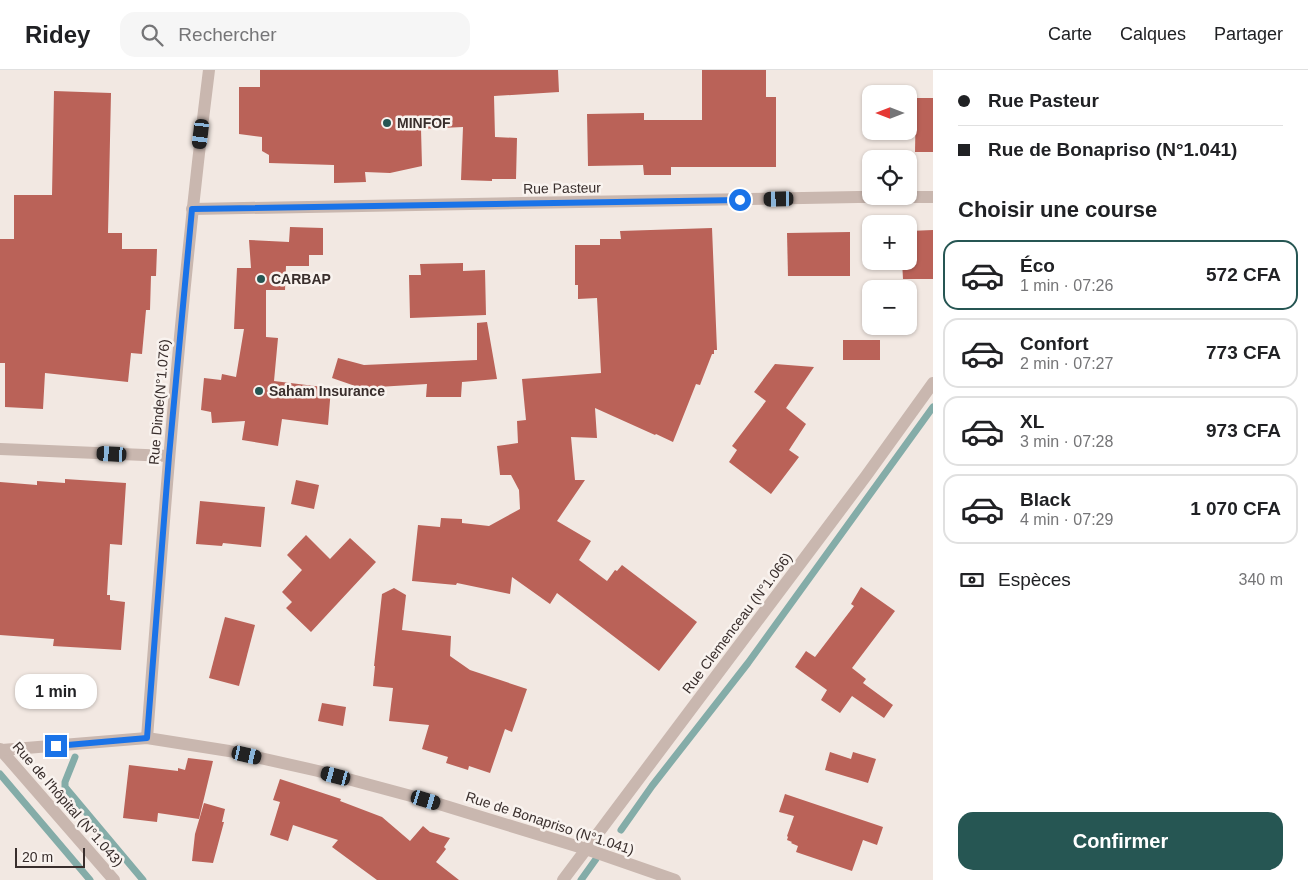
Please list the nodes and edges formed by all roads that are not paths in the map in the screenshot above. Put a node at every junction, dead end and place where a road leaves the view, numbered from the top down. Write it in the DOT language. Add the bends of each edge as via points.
graph roads {
  1 [pos="209,70"];
  2 [pos="933,198"];
  3 [pos="192,209"];
  4 [pos="933,383"];
  5 [pos="0,448"];
  6 [pos="169,456"];
  7 [pos="147,738"];
  8 [pos="1,750"];
  9 [pos="586,849"];
  10 [pos="114,880"];
  11 [pos="563,880"];
  12 [pos="675,880"];
  1 -- 3 [label="street, Rue Dinde(N°1.076)"];
  2 -- 3 [label="street, Rue Pasteur"];
  3 -- 6 [label="street, Rue Dinde(N°1.076)"];
  4 -- 9 [label="street, Rue Clemenceau (N°1.066)"];
  5 -- 6 [label="street"];
  6 -- 7 [label="street, Rue Dinde(N°1.076)"];
  7 -- 8 [label="street, Rue de Bonapriso (N°1.041)"];
  7 -- 9 [label="street, Rue de Bonapriso (N°1.041)" via="229,751 318,771"];
  8 -- 10 [label="street, Rue de l'hôpital (N°1.043)"];
  9 -- 11 [label="street, Rue Clemenceau (N°1.066)"];
  9 -- 12 [label="street, Rue de Bonapriso (N°1.041)"];
}
